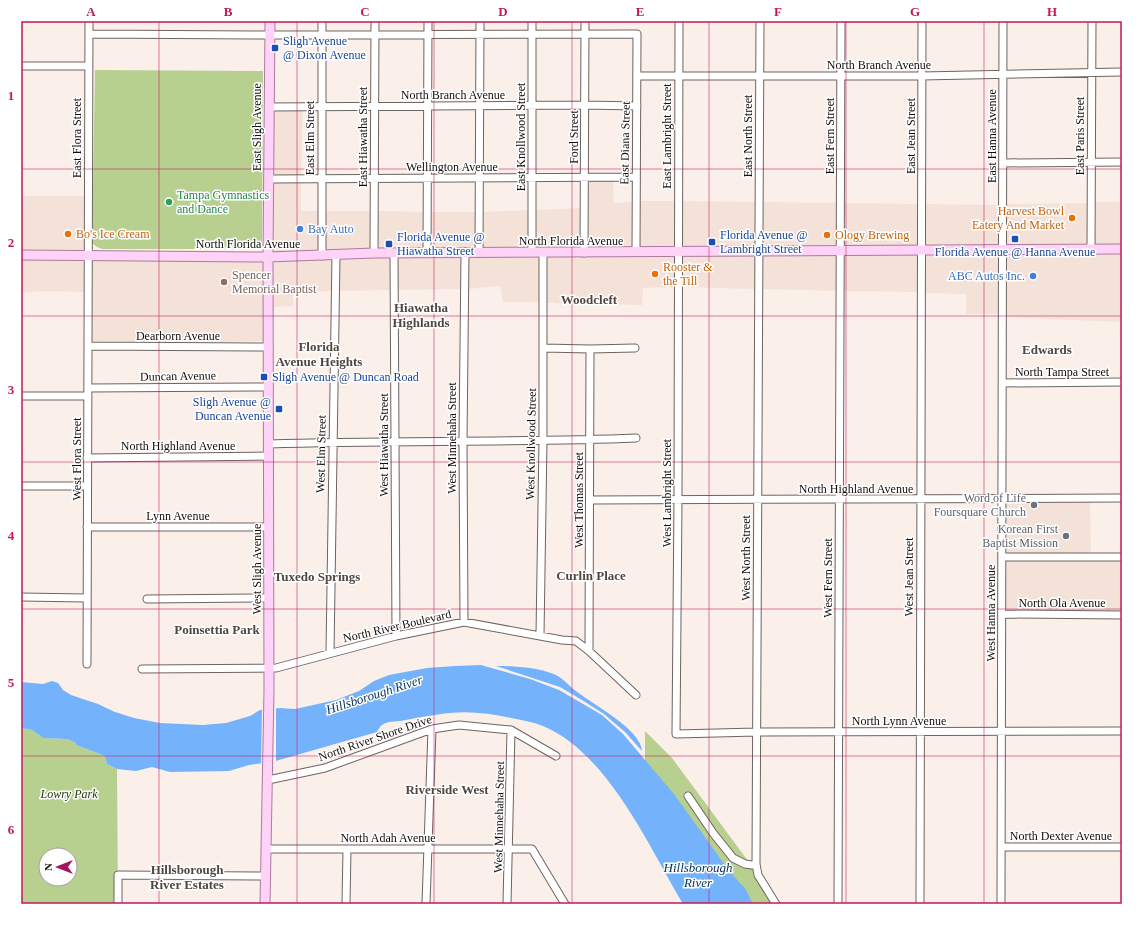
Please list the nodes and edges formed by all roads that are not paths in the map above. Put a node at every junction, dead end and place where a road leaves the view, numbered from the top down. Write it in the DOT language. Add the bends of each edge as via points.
graph roads {
  1 [pos="89,21"];
  2 [pos="270,21"];
  3 [pos="322,21"];
  4 [pos="375,21"];
  5 [pos="428,21"];
  6 [pos="480,21"];
  7 [pos="532,21"];
  8 [pos="585,21"];
  9 [pos="679,21"];
  10 [pos="760,21"];
  11 [pos="841,21"];
  12 [pos="922,21"];
  13 [pos="1004,21"];
  14 [pos="1092,21"];
  15 [pos="89,34"];
  16 [pos="375,34"];
  17 [pos="428,34"];
  18 [pos="480,34"];
  19 [pos="532,34"];
  20 [pos="586,34"];
  21 [pos="270,35"];
  22 [pos="322,35"];
  23 [pos="21,66"];
  24 [pos="88,66"];
  25 [pos="1091,72"];
  26 [pos="1122,72"];
  27 [pos="1003,74"];
  28 [pos="637,76"];
  29 [pos="678,76"];
  30 [pos="760,76"];
  31 [pos="841,76"];
  32 [pos="922,76"];
  33 [pos="585,105"];
  34 [pos="427,106"];
  35 [pos="480,106"];
  36 [pos="532,106"];
  37 [pos="637,106"];
  38 [pos="269,107"];
  39 [pos="321,107"];
  40 [pos="375,107"];
  41 [pos="1091,162"];
  42 [pos="1122,162"];
  43 [pos="1003,164"];
  44 [pos="636,177"];
  45 [pos="479,178"];
  46 [pos="532,178"];
  47 [pos="585,178"];
  48 [pos="269,179"];
  49 [pos="321,179"];
  50 [pos="374,179"];
  51 [pos="426,179"];
  52 [pos="1122,249"];
  53 [pos="1003,250"];
  54 [pos="1091,250"];
  55 [pos="840,251"];
  56 [pos="921,251"];
  57 [pos="532,252"];
  58 [pos="543,252"];
  59 [pos="636,252"];
  60 [pos="678,252"];
  61 [pos="759,252"];
  62 [pos="374,253"];
  63 [pos="394,253"];
  64 [pos="427,253"];
  65 [pos="465,253"];
  66 [pos="479,253"];
  67 [pos="584,253"];
  68 [pos="21,255"];
  69 [pos="88,255"];
  70 [pos="336,255"];
  71 [pos="322,256"];
  72 [pos="268,257"];
  73 [pos="88,346"];
  74 [pos="269,347"];
  75 [pos="543,348"];
  76 [pos="635,348"];
  77 [pos="590,349"];
  78 [pos="1122,382"];
  79 [pos="1003,383"];
  80 [pos="269,387"];
  81 [pos="88,388"];
  82 [pos="21,396"];
  83 [pos="88,396"];
  84 [pos="636,438"];
  85 [pos="542,440"];
  86 [pos="590,440"];
  87 [pos="463,441"];
  88 [pos="332,442"];
  89 [pos="396,442"];
  90 [pos="269,444"];
  91 [pos="269,456"];
  92 [pos="88,458"];
  93 [pos="21,486"];
  94 [pos="88,486"];
  95 [pos="1122,498"];
  96 [pos="1002,499"];
  97 [pos="590,500"];
  98 [pos="678,500"];
  99 [pos="757,500"];
  100 [pos="839,500"];
  101 [pos="920,500"];
  102 [pos="87,526"];
  103 [pos="269,527"];
  104 [pos="1002,557"];
  105 [pos="1122,557"];
  106 [pos="21,597"];
  107 [pos="87,598"];
  108 [pos="269,598"];
  109 [pos="147,599"];
  110 [pos="1002,614"];
  111 [pos="1122,615"];
  112 [pos="464,622"];
  113 [pos="396,636"];
  114 [pos="540,636"];
  115 [pos="589,651"];
  116 [pos="330,653"];
  117 [pos="87,664"];
  118 [pos="142,669"];
  119 [pos="269,669"];
  120 [pos="636,695"];
  121 [pos="432,729"];
  122 [pos="511,730"];
  123 [pos="1122,731"];
  124 [pos="757,732"];
  125 [pos="839,732"];
  126 [pos="920,732"];
  127 [pos="1001,732"];
  128 [pos="676,734"];
  129 [pos="556,756"];
  130 [pos="268,777"];
  131 [pos="688,796"];
  132 [pos="1001,847"];
  133 [pos="1122,847"];
  134 [pos="266,848"];
  135 [pos="347,849"];
  136 [pos="428,849"];
  137 [pos="509,849"];
  138 [pos="756,864"];
  139 [pos="266,876"];
  140 [pos="118,904"];
  141 [pos="265,904"];
  142 [pos="346,904"];
  143 [pos="426,904"];
  144 [pos="507,904"];
  145 [pos="565,904"];
  146 [pos="776,904"];
  147 [pos="838,904"];
  148 [pos="920,904"];
  149 [pos="1001,904"];
  1 -- 15 [label="street, East Flora Street"];
  2 -- 21 [label="main road, East Sligh Avenue"];
  3 -- 22 [label="street, East Elm Street"];
  4 -- 16 [label="street, East Hiawatha Street"];
  5 -- 17 [label="street"];
  6 -- 18 [label="street"];
  7 -- 19 [label="street, East Knollwood Street"];
  8 -- 20 [label="street, Ford Street"];
  9 -- 29 [label="street, East Lambright Street"];
  10 -- 30 [label="street, East North Street"];
  11 -- 31 [label="street, East Fern Street"];
  12 -- 32 [label="street, East Jean Street"];
  13 -- 27 [label="street, East Hanna Avenue"];
  14 -- 25 [label="street, East Paris Street"];
  15 -- 21 [label="street"];
  15 -- 24 [label="street, East Flora Street"];
  16 -- 17 [label="street"];
  16 -- 22 [label="street"];
  16 -- 40 [label="street, East Hiawatha Street"];
  17 -- 18 [label="street"];
  17 -- 34 [label="street"];
  18 -- 19 [label="street"];
  18 -- 35 [label="street"];
  19 -- 20 [label="street"];
  19 -- 36 [label="street, East Knollwood Street"];
  20 -- 28 [label="street, East Diana Street" via="637,34"];
  20 -- 33 [label="street, Ford Street"];
  21 -- 22 [label="street"];
  21 -- 38 [label="main road, East Sligh Avenue"];
  22 -- 39 [label="street, East Elm Street"];
  23 -- 24 [label="street"];
  24 -- 69 [label="street, East Flora Street"];
  25 -- 26 [label="street, North Branch Avenue"];
  25 -- 27 [label="street, North Branch Avenue"];
  25 -- 41 [label="street, East Paris Street"];
  27 -- 32 [label="street, North Branch Avenue"];
  27 -- 43 [label="street, East Hanna Avenue"];
  28 -- 29 [label="street, North Branch Avenue"];
  28 -- 37 [label="street, East Diana Street"];
  29 -- 30 [label="street, North Branch Avenue"];
  29 -- 60 [label="street, East Lambright Street"];
  30 -- 31 [label="street, North Branch Avenue"];
  30 -- 61 [label="street, East North Street"];
  31 -- 32 [label="street, North Branch Avenue"];
  31 -- 55 [label="street, East Fern Street"];
  32 -- 56 [label="street, East Jean Street"];
  33 -- 36 [label="street, North Branch Avenue"];
  33 -- 37 [label="street, North Branch Avenue"];
  33 -- 47 [label="street, Ford Street"];
  34 -- 35 [label="street, North Branch Avenue"];
  34 -- 40 [label="street, North Branch Avenue"];
  34 -- 51 [label="street"];
  35 -- 36 [label="street, North Branch Avenue"];
  35 -- 45 [label="street"];
  36 -- 46 [label="street, East Knollwood Street"];
  37 -- 44 [label="street, East Diana Street"];
  38 -- 39 [label="street, North Branch Avenue"];
  38 -- 48 [label="main road, East Sligh Avenue"];
  39 -- 40 [label="street, North Branch Avenue"];
  39 -- 49 [label="street, East Elm Street"];
  40 -- 50 [label="street, East Hiawatha Street"];
  41 -- 42 [label="street"];
  41 -- 43 [label="street"];
  41 -- 54 [label="street, East Paris Street"];
  43 -- 53 [label="street, East Hanna Avenue"];
  44 -- 47 [label="street, Wellington Avenue"];
  44 -- 59 [label="street, East Diana Street"];
  45 -- 46 [label="street, Wellington Avenue"];
  45 -- 51 [label="street, Wellington Avenue"];
  45 -- 66 [label="street"];
  46 -- 47 [label="street, Wellington Avenue"];
  46 -- 57 [label="street, East Knollwood Street"];
  47 -- 67 [label="street, Ford Street"];
  48 -- 49 [label="street, Wellington Avenue"];
  48 -- 72 [label="main road, East Sligh Avenue"];
  49 -- 50 [label="street, Wellington Avenue"];
  49 -- 71 [label="street, East Elm Street"];
  50 -- 51 [label="street, Wellington Avenue"];
  50 -- 62 [label="street, East Hiawatha Street"];
  51 -- 64 [label="street"];
  52 -- 54 [label="main road, North Florida Avenue"];
  53 -- 54 [label="main road, North Florida Avenue"];
  53 -- 56 [label="main road, North Florida Avenue"];
  53 -- 79 [label="street, West Hanna Avenue"];
  55 -- 56 [label="main road, North Florida Avenue"];
  55 -- 61 [label="main road, North Florida Avenue"];
  55 -- 100 [label="street, West Fern Street"];
  56 -- 101 [label="street, West Jean Street"];
  57 -- 58 [label="main road, North Florida Avenue"];
  57 -- 66 [label="main road, North Florida Avenue"];
  58 -- 67 [label="main road, North Florida Avenue"];
  58 -- 75 [label="street, West Knollwood Street"];
  59 -- 60 [label="main road, North Florida Avenue"];
  59 -- 67 [label="main road, North Florida Avenue"];
  60 -- 61 [label="main road, North Florida Avenue"];
  60 -- 98 [label="street, West Lambright Street"];
  61 -- 99 [label="street, West North Street"];
  62 -- 63 [label="main road, North Florida Avenue"];
  62 -- 70 [label="main road, North Florida Avenue"];
  63 -- 64 [label="main road, North Florida Avenue"];
  63 -- 89 [label="street, West Hiawatha Street"];
  64 -- 65 [label="main road, North Florida Avenue"];
  65 -- 66 [label="main road, North Florida Avenue"];
  65 -- 87 [label="street, West Minnehaha Street"];
  68 -- 69 [label="main road, North Florida Avenue"];
  69 -- 72 [label="main road, North Florida Avenue"];
  69 -- 73 [label="street, West Flora Street"];
  70 -- 71 [label="main road, North Florida Avenue"];
  70 -- 88 [label="street, West Elm Street"];
  71 -- 72 [label="main road, North Florida Avenue"];
  72 -- 74 [label="main road, West Sligh Avenue"];
  73 -- 74 [label="street, Dearborn Avenue"];
  73 -- 81 [label="street, West Flora Street"];
  74 -- 80 [label="main road, West Sligh Avenue"];
  75 -- 77 [label="street"];
  75 -- 85 [label="street, West Knollwood Street"];
  76 -- 77 [label="street"];
  77 -- 86 [label="street, West Thomas Street"];
  78 -- 79 [label="street, North Tampa Street"];
  79 -- 96 [label="street, West Hanna Avenue"];
  80 -- 81 [label="street, Duncan Avenue"];
  80 -- 90 [label="main road, West Sligh Avenue"];
  81 -- 83 [label="street, West Flora Street"];
  82 -- 83 [label="street"];
  83 -- 92 [label="street, West Flora Street"];
  84 -- 86 [label="street"];
  85 -- 86 [label="street"];
  85 -- 87 [label="street"];
  85 -- 114 [label="street, West Knollwood Street"];
  86 -- 97 [label="street, West Thomas Street"];
  87 -- 89 [label="street"];
  87 -- 112 [label="street, West Minnehaha Street"];
  88 -- 89 [label="street"];
  88 -- 90 [label="street"];
  88 -- 116 [label="street, West Elm Street"];
  89 -- 113 [label="street, West Hiawatha Street"];
  90 -- 91 [label="main road, West Sligh Avenue"];
  91 -- 92 [label="street, North Highland Avenue"];
  91 -- 103 [label="main road, West Sligh Avenue"];
  92 -- 94 [label="street, West Flora Street"];
  93 -- 94 [label="street"];
  94 -- 102 [label="street, West Flora Street"];
  95 -- 96 [label="street, North Highland Avenue"];
  96 -- 101 [label="street, North Highland Avenue"];
  96 -- 104 [label="street, West Hanna Avenue"];
  97 -- 98 [label="street, North Highland Avenue"];
  97 -- 115 [label="street, West Thomas Street"];
  98 -- 99 [label="street, North Highland Avenue"];
  98 -- 128 [label="street, West Lambright Street"];
  99 -- 100 [label="street, North Highland Avenue"];
  99 -- 124 [label="street, West North Street"];
  100 -- 101 [label="street, North Highland Avenue"];
  100 -- 125 [label="street, West Fern Street"];
  101 -- 126 [label="street, West Jean Street"];
  102 -- 103 [label="street, Lynn Avenue"];
  102 -- 107 [label="street, West Flora Street"];
  103 -- 108 [label="main road, West Sligh Avenue"];
  104 -- 105 [label="street"];
  104 -- 110 [label="street, West Hanna Avenue"];
  106 -- 107 [label="street"];
  107 -- 117 [label="street, West Flora Street"];
  108 -- 109 [label="street"];
  108 -- 119 [label="main road, West Sligh Avenue"];
  110 -- 111 [label="street, North Ola Avenue"];
  110 -- 127 [label="street, West Hanna Avenue"];
  112 -- 113 [label="street, North River Boulevard"];
  112 -- 114 [label="street, North River Boulevard"];
  113 -- 116 [label="street, North River Boulevard"];
  114 -- 115 [label="street, North River Boulevard" via="576,641"];
  115 -- 120 [label="street, North River Boulevard"];
  116 -- 119 [label="street, North River Boulevard"];
  118 -- 119 [label="street, North River Boulevard"];
  119 -- 130 [label="main road, West Sligh Avenue"];
  121 -- 122 [label="street, North River Shore Drive" via="459,725"];
  121 -- 130 [label="street, North River Shore Drive" via="325,768"];
  121 -- 136 [label="street"];
  122 -- 129 [label="street, North River Shore Drive"];
  122 -- 137 [label="street, West Minnehaha Street"];
  123 -- 127 [label="street, North Lynn Avenue"];
  124 -- 125 [label="street, North Lynn Avenue"];
  124 -- 128 [label="street, North Lynn Avenue"];
  124 -- 138 [label="street, West North Street"];
  125 -- 126 [label="street, North Lynn Avenue"];
  125 -- 147 [label="street, West Fern Street"];
  126 -- 127 [label="street, North Lynn Avenue"];
  126 -- 148 [label="street, West Jean Street"];
  127 -- 132 [label="street, West Hanna Avenue"];
  130 -- 134 [label="main road, West Sligh Avenue"];
  131 -- 138 [label="street" via="733,858 745,864"];
  132 -- 133 [label="street, North Dexter Avenue"];
  132 -- 149 [label="street, West Hanna Avenue"];
  134 -- 135 [label="street, North Adah Avenue"];
  134 -- 139 [label="main road, West Sligh Avenue"];
  135 -- 136 [label="street, North Adah Avenue"];
  135 -- 142 [label="street"];
  136 -- 137 [label="street, North Adah Avenue"];
  136 -- 143 [label="street"];
  137 -- 144 [label="street, West Minnehaha Street"];
  137 -- 145 [label="street, North Adah Avenue" via="532,849"];
  138 -- 146 [label="street" via="758,875"];
  139 -- 140 [label="street" via="118,875"];
  139 -- 141 [label="main road, West Sligh Avenue"];
}
